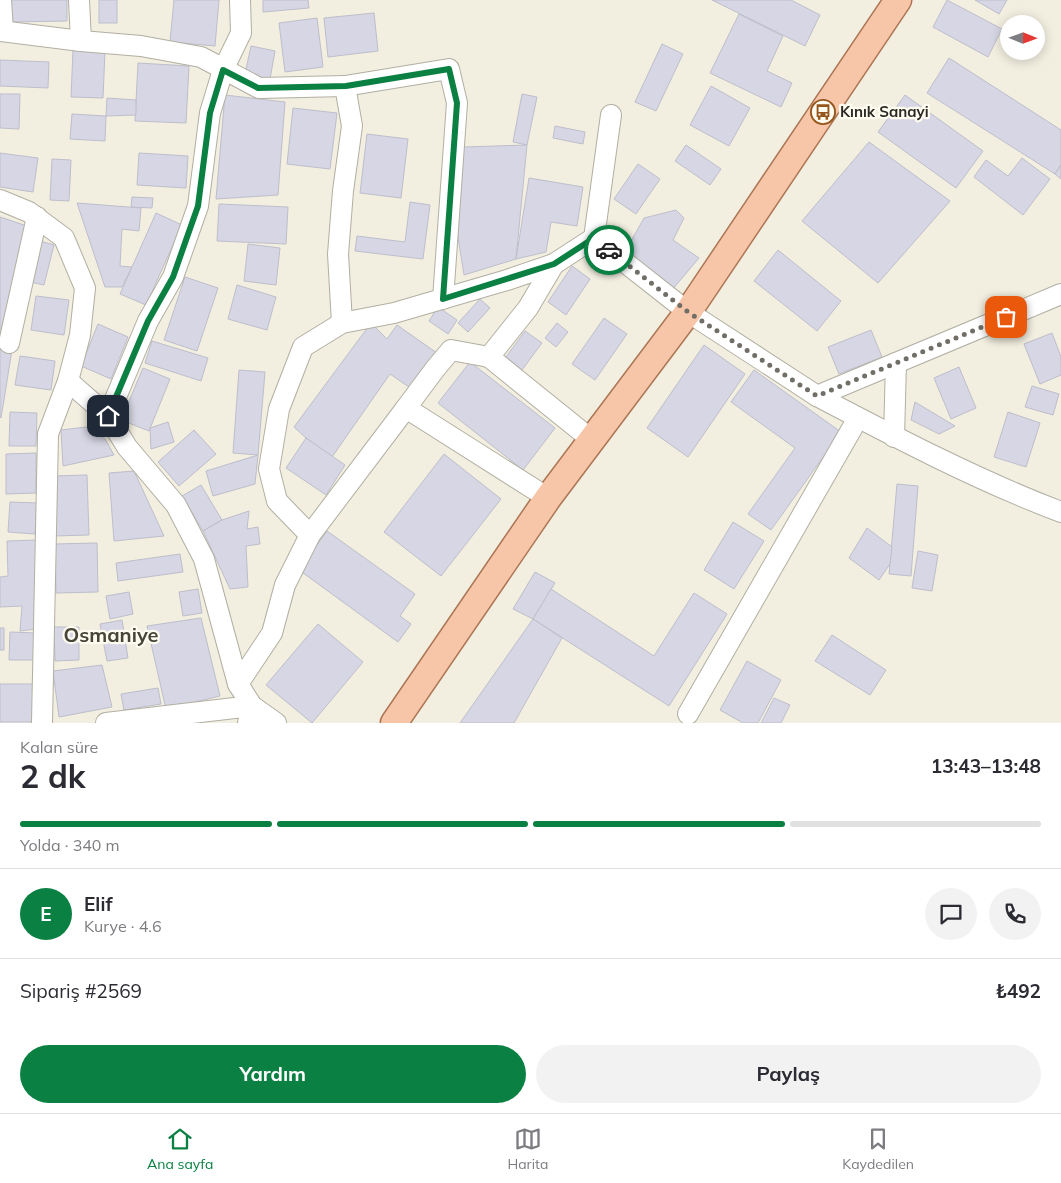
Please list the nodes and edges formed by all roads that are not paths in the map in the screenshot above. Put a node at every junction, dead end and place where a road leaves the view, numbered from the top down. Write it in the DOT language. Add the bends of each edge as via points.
graph roads {
  1 [pos="1,0"];
  2 [pos="78,0"];
  3 [pos="240,0"];
  4 [pos="898,0"];
  5 [pos="1,31"];
  6 [pos="81,41"];
  7 [pos="223,70"];
  8 [pos="346,86"];
  9 [pos="611,115"];
  10 [pos="0,200"];
  11 [pos="37,217"];
  12 [pos="594,238"];
  13 [pos="554,264"];
  14 [pos="1061,294"];
  15 [pos="443,299"];
  16 [pos="688,312"];
  17 [pos="342,323"];
  18 [pos="9,343"];
  19 [pos="489,357"];
  20 [pos="896,363"];
  21 [pos="68,381"];
  22 [pos="817,396"];
  23 [pos="406,408"];
  24 [pos="108,416"];
  25 [pos="858,418"];
  26 [pos="894,437"];
  27 [pos="592,440"];
  28 [pos="548,498"];
  29 [pos="1061,512"];
  30 [pos="310,535"];
  31 [pos="238,684"];
  32 [pos="250,714"];
  33 [pos="691,720"];
  34 [pos="42,723"];
  35 [pos="106,723"];
  36 [pos="276,723"];
  37 [pos="394,723"];
  1 -- 5 [label="street"];
  2 -- 6 [label="street"];
  3 -- 7 [label="street" via="241,33"];
  4 -- 16 [label="main road"];
  5 -- 6 [label="street"];
  6 -- 7 [label="street" via="141,46 201,57"];
  7 -- 8 [label="street" via="258,88"];
  7 -- 24 [label="street" via="210,113 198,206 173,277 148,321"];
  8 -- 15 [label="street" via="449,69 457,103"];
  8 -- 17 [label="street" via="352,126 338,254"];
  9 -- 12 [label="street"];
  10 -- 11 [label="street"];
  11 -- 18 [label="street"];
  11 -- 21 [label="street" via="64,238 85,288 80,335"];
  12 -- 13 [label="street"];
  12 -- 16 [label="street"];
  13 -- 15 [label="street"];
  13 -- 19 [label="street" via="528,308"];
  14 -- 20 [label="street"];
  15 -- 17 [label="street"];
  16 -- 22 [label="street"];
  16 -- 27 [label="main road"];
  17 -- 30 [label="street" via="303,347 279,409 269,469 277,501"];
  19 -- 23 [label="street" via="451,350"];
  19 -- 27 [label="street"];
  20 -- 22 [label="street"];
  20 -- 26 [label="street"];
  21 -- 24 [label="street"];
  21 -- 34 [label="street" via="48,434"];
  22 -- 25 [label="street"];
  23 -- 28 [label="street"];
  23 -- 30 [label="street"];
  24 -- 31 [label="street" via="127,447 176,505 204,559"];
  25 -- 26 [label="street"];
  25 -- 33 [label="street"];
  26 -- 29 [label="street" via="1012,494"];
  27 -- 28 [label="main road"];
  28 -- 37 [label="main road"];
  30 -- 31 [label="street" via="285,585 272,632"];
  31 -- 32 [label="street"];
  32 -- 35 [label="street"];
  32 -- 36 [label="street"];
}
